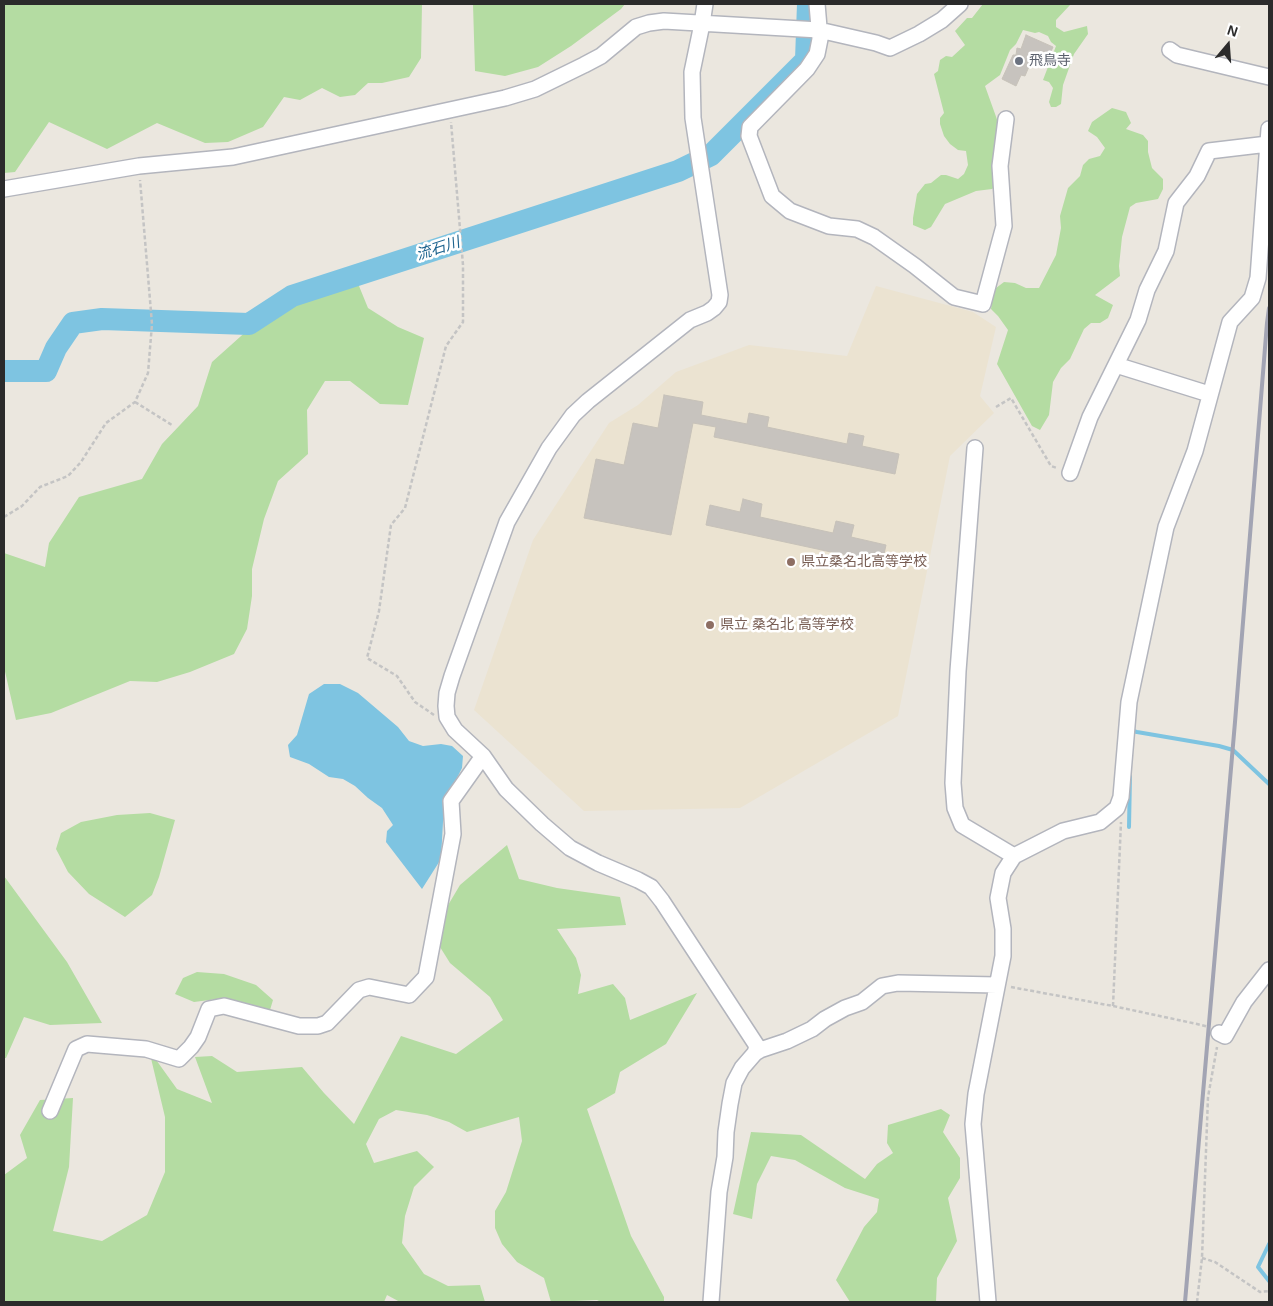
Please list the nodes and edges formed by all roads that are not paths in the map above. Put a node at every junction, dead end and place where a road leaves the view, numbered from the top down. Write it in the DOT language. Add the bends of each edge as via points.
graph roads {
  1 [pos="704,4"];
  2 [pos="817,4"];
  3 [pos="960,4"];
  4 [pos="702,24"];
  5 [pos="819,30"];
  6 [pos="1170,50"];
  7 [pos="1269,77"];
  8 [pos="1006,119"];
  9 [pos="1268,148"];
  10 [pos="4,189"];
  11 [pos="1116,365"];
  12 [pos="1209,394"];
  13 [pos="975,448"];
  14 [pos="1070,473"];
  15 [pos="483,756"];
  16 [pos="1014,856"];
  17 [pos="1269,970"];
  18 [pos="997,985"];
  19 [pos="1219,1033"];
  20 [pos="755,1053"];
  21 [pos="50,1111"];
  22 [pos="711,1302"];
  23 [pos="988,1302"];
  1 -- 4 [label="street"];
  2 -- 5 [label="street"];
  3 -- 5 [label="street" via="942,20 890,48"];
  4 -- 5 [label="street"];
  4 -- 10 [label="street" via="649,22 636,27 601,56 556,80 505,98 233,157 139,166"];
  4 -- 15 [label="street" via="692,72 693,118 719,302 707,313 690,320 573,415 549,448 507,522 447,693 447,717 454,730"];
  5 -- 8 [label="street" via="817,54 807,69 750,127 749,136 772,196 790,212 829,226 866,233 954,297 983,304 1004,226 1000,166"];
  6 -- 7 [label="street" via="1177,55"];
  9 -- 11 [label="street" via="1209,151 1197,176 1176,203 1166,251"];
  9 -- 12 [label="street" via="1258,278 1252,298 1230,322"];
  11 -- 12 [label="street"];
  11 -- 14 [label="street" via="1090,417"];
  12 -- 16 [label="street" via="1195,451 1166,527 1129,702 1121,797 1117,808 1100,822 1063,831"];
  13 -- 16 [label="street" via="953,783 962,825"];
  15 -- 20 [label="street" via="506,788 570,848 651,887 752,1037 757,1046"];
  15 -- 21 [label="street" via="451,801 453,834 426,977 409,995 369,986 359,990 326,1023 318,1026 299,1026 224,1006 209,1009 198,1037 179,1059 146,1049 87,1044 76,1049"];
  16 -- 18 [label="street" via="1003,873 998,898 1003,956"];
  17 -- 19 [label="street" via="1244,1002 1225,1036"];
  18 -- 20 [label="street" via="882,986 862,1002 832,1015 812,1029"];
  18 -- 23 [label="street" via="973,1124"];
  20 -- 22 [label="street" via="734,1084 730,1104 719,1192"];
}
